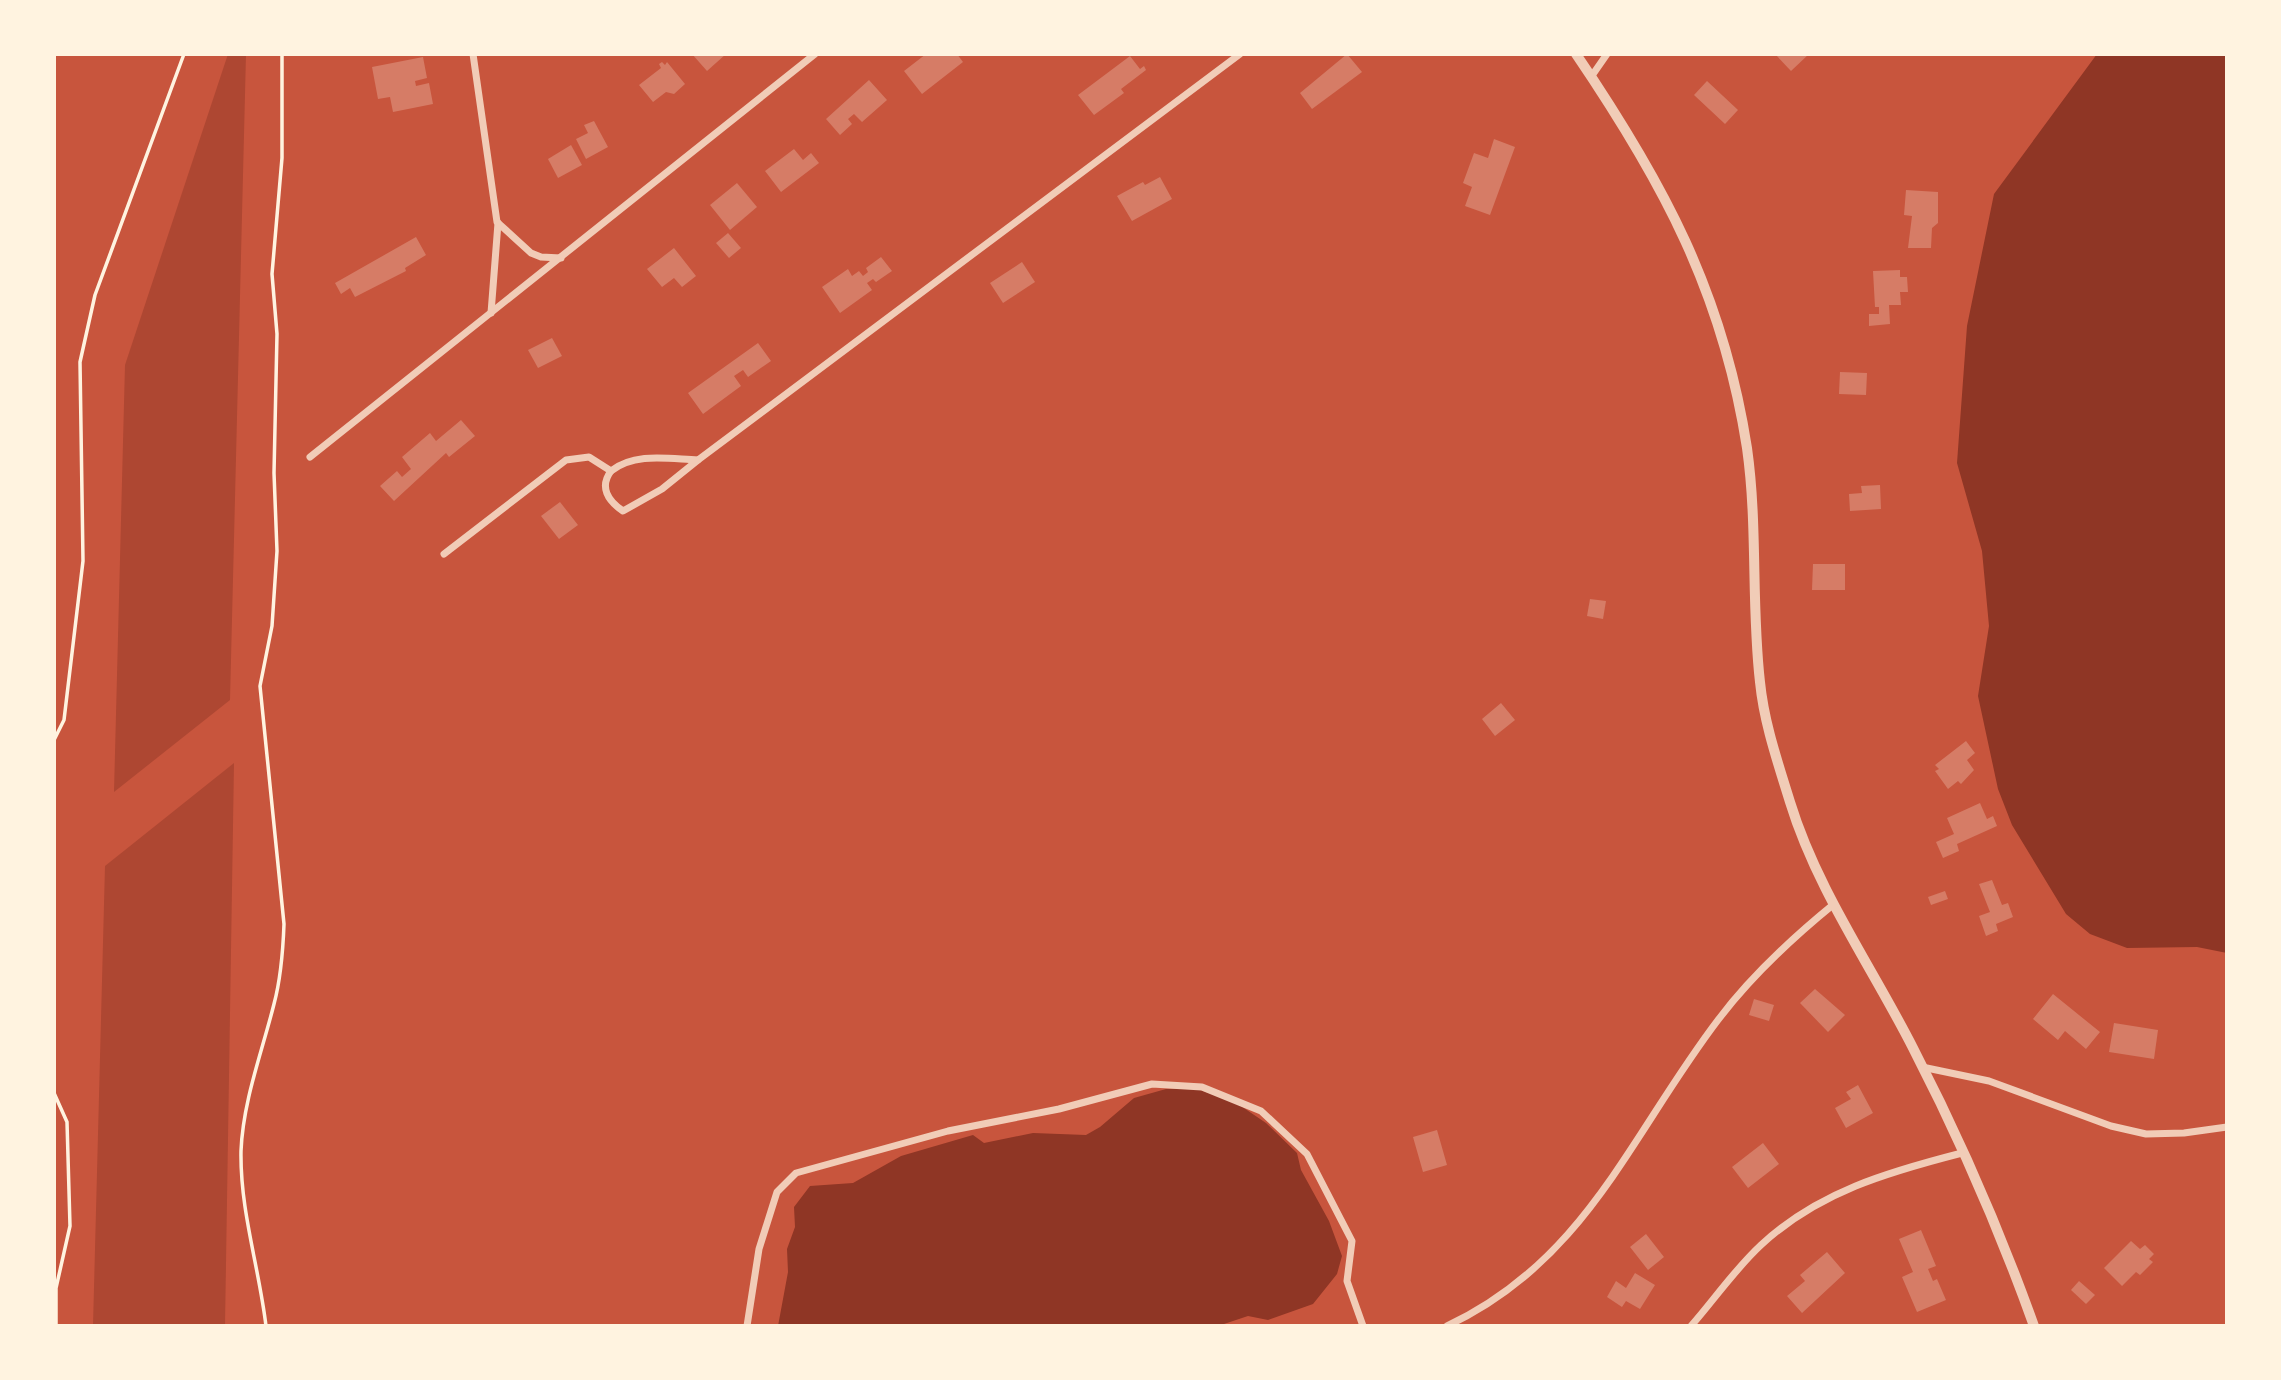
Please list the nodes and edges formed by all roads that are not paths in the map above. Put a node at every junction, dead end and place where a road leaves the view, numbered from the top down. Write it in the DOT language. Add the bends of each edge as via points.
graph roads {
  1 [pos="473,54"];
  2 [pos="815,54"];
  3 [pos="1240,54"];
  4 [pos="1576,54"];
  5 [pos="1608,54"];
  6 [pos="1591,77"];
  7 [pos="498,222"];
  8 [pos="561,258"];
  9 [pos="491,313"];
  10 [pos="310,457"];
  11 [pos="698,460"];
  12 [pos="611,471"];
  13 [pos="444,554"];
  14 [pos="1834,904"];
  15 [pos="1922,1067"];
  16 [pos="2227,1127"];
  17 [pos="1962,1153"];
  18 [pos="747,1326"];
  19 [pos="1363,1326"];
  20 [pos="1447,1326"];
  21 [pos="1691,1326"];
  22 [pos="2034,1326"];
  1 -- 7 [label="street"];
  2 -- 8 [label="street"];
  3 -- 11 [label="street"];
  4 -- 6 [label="street"];
  5 -- 6 [label="street"];
  6 -- 14 [label="street" via="1671,206 1711,299 1724,343 1750,473 1760,683 1795,817"];
  7 -- 8 [label="street" via="531,253"];
  7 -- 9 [label="street"];
  8 -- 9 [label="street"];
  9 -- 10 [label="street"];
  11 -- 12 [label="street" via="635,459"];
  11 -- 12 [label="street" via="662,489 623,511 604,486"];
  12 -- 13 [label="street" via="589,457 566,460"];
  14 -- 15 [label="street"];
  14 -- 20 [label="street" via="1784,945 1717,1021 1610,1184 1558,1246 1521,1282"];
  15 -- 16 [label="street" via="1989,1081 2111,1126 2146,1134"];
  15 -- 17 [label="street"];
  17 -- 21 [label="street" via="1891,1171 1815,1204 1759,1247"];
  17 -- 22 [label="street" via="1995,1223"];
  18 -- 19 [label="street" via="759,1249 776,1192 796,1173 1152,1084 1202,1087 1261,1111 1307,1154 1352,1241 1347,1281"];
}
